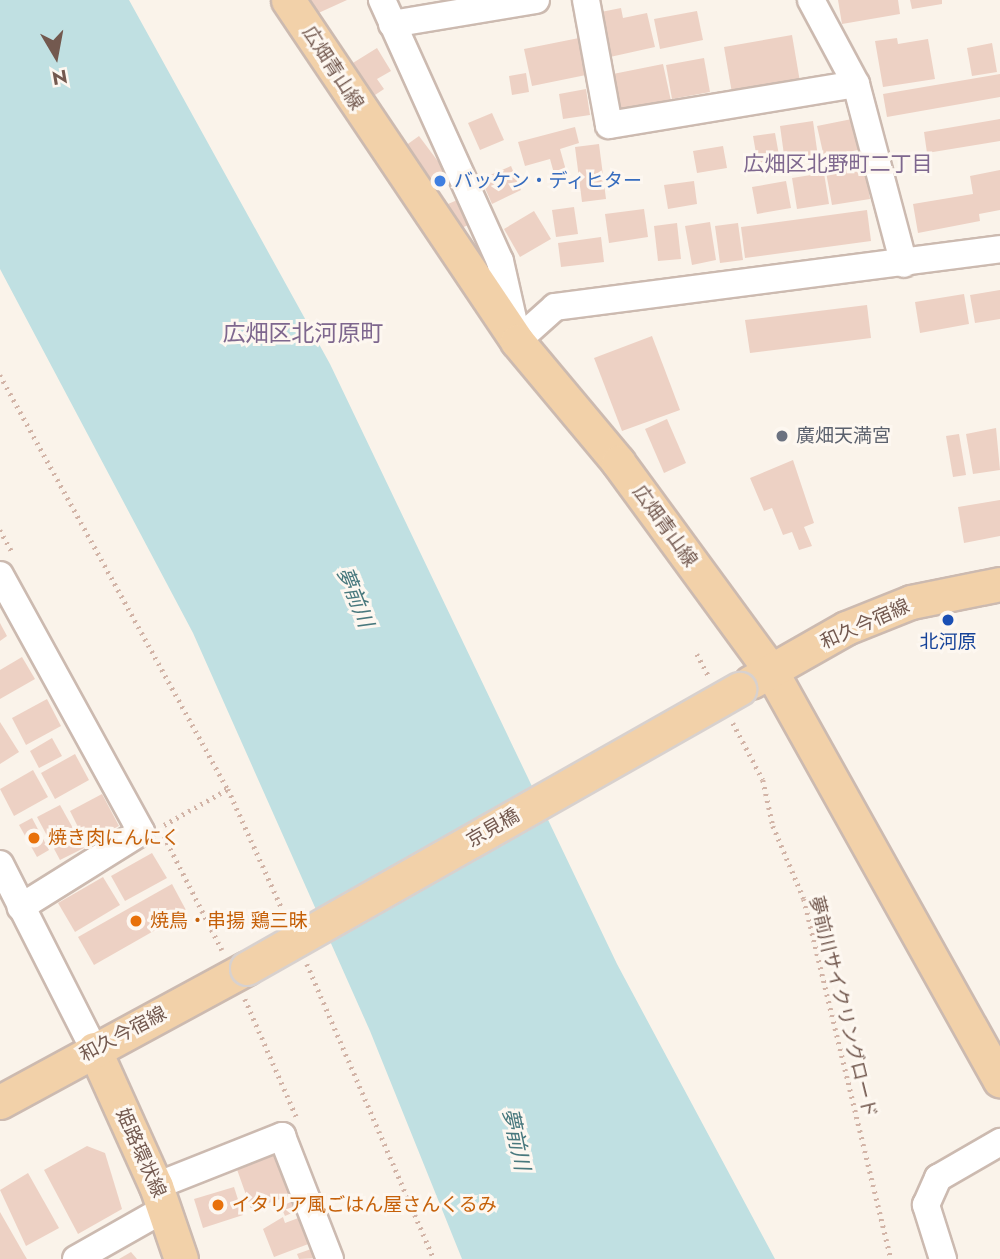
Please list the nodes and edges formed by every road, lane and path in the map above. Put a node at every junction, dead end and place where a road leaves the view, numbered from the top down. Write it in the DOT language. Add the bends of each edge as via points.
graph roads {
  1 [pos="288,0"];
  2 [pos="536,0"];
  3 [pos="586,0"];
  4 [pos="811,0"];
  5 [pos="387,12"];
  6 [pos="856,84"];
  7 [pos="1000,249"];
  8 [pos="904,264"];
  9 [pos="517,341"];
  10 [pos="0,375"];
  11 [pos="0,575"];
  12 [pos="1000,584"];
  13 [pos="697,654"];
  14 [pos="771,671"];
  15 [pos="727,696"];
  16 [pos="228,789"];
  17 [pos="160,828"];
  18 [pos="1,868"];
  19 [pos="21,907"];
  20 [pos="290,927"];
  21 [pos="302,951"];
  22 [pos="247,968"];
  23 [pos="94,1049"];
  24 [pos="1000,1080"];
  25 [pos="0,1102"];
  26 [pos="1000,1142"];
  27 [pos="161,1197"];
  28 [pos="76,1259"];
  29 [pos="181,1259"];
  30 [pos="330,1259"];
  31 [pos="434,1259"];
  32 [pos="891,1259"];
  33 [pos="943,1259"];
  1 -- 9 [label="main road, 広畑青山線"];
  2 -- 5 [label="street"];
  3 -- 6 [label="street" via="609,125"];
  4 -- 6 [label="street"];
  5 -- 9 [label="street" via="500,261"];
  6 -- 8 [label="street" via="881,160"];
  7 -- 8 [label="street"];
  8 -- 9 [label="street" via="555,307"];
  9 -- 14 [label="main road, 広畑青山線" via="618,461"];
  10 -- 16 [label="path"];
  11 -- 19 [label="street" via="141,832"];
  12 -- 14 [label="main road, 和久今宿線" via="911,602 846,628"];
  13 -- 15 [label="path, 夢前川サイクリングロード"];
  14 -- 15 [label="main road, 和久今宿線"];
  14 -- 24 [label="main road, 広畑青山線"];
  15 -- 22 [label="main road, 京見橋, bridge"];
  15 -- 32 [label="path, 夢前川サイクリングロード" via="763,780 773,826 804,899"];
  16 -- 17 [label="path"];
  16 -- 20 [label="path"];
  18 -- 19 [label="street"];
  19 -- 23 [label="street"];
  21 -- 31 [label="path"];
  22 -- 23 [label="main road, 和久今宿線"];
  23 -- 25 [label="main road, 和久今宿線"];
  23 -- 27 [label="main road, 姫路環状線"];
  26 -- 33 [label="street" via="937,1178 926,1205"];
  27 -- 28 [label="street"];
  27 -- 29 [label="main road, 姫路環状線"];
  27 -- 30 [label="street" via="282,1136"];
}
